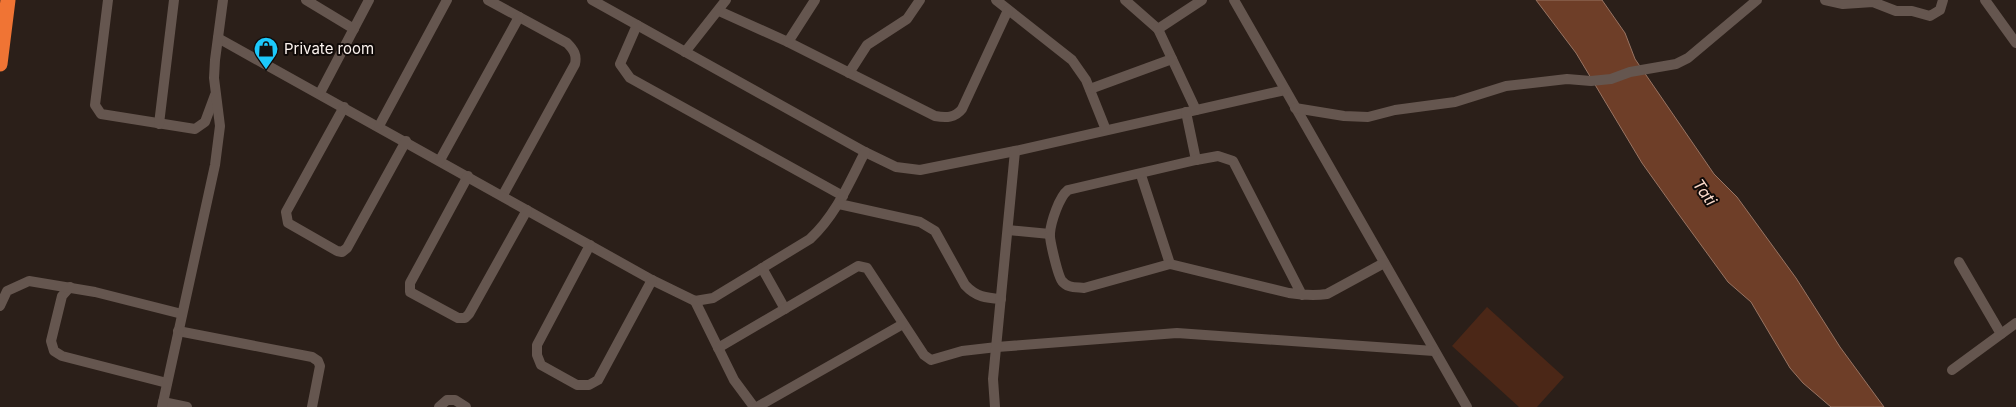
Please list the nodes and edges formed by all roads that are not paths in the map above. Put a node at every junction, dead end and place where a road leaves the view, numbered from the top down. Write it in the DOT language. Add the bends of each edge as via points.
graph roads {
  1 [pos="8,0"];
  2 [pos="108,0"];
  3 [pos="174,0"];
  4 [pos="223,0"];
  5 [pos="306,0"];
  6 [pos="369,0"];
  7 [pos="447,0"];
  8 [pos="488,0"];
  9 [pos="592,0"];
  10 [pos="726,0"];
  11 [pos="815,0"];
  12 [pos="920,0"];
  13 [pos="996,0"];
  14 [pos="1125,0"];
  15 [pos="1202,0"];
  16 [pos="1234,0"];
  17 [pos="1757,0"];
  18 [pos="1825,0"];
  19 [pos="1943,0"];
  20 [pos="1986,0"];
  21 [pos="719,10"];
  22 [pos="1008,10"];
  23 [pos="519,17"];
  24 [pos="637,25"];
  25 [pos="354,29"];
  26 [pos="1158,29"];
  27 [pos="218,38"];
  28 [pos="788,42"];
  29 [pos="2016,43"];
  30 [pos="684,52"];
  31 [pos="1172,59"];
  32 [pos="0,64"];
  33 [pos="849,73"];
  34 [pos="1090,89"];
  35 [pos="1285,90"];
  36 [pos="216,92"];
  37 [pos="320,93"];
  38 [pos="344,107"];
  39 [pos="1295,108"];
  40 [pos="1191,111"];
  41 [pos="159,124"];
  42 [pos="379,126"];
  43 [pos="1106,130"];
  44 [pos="406,141"];
  45 [pos="1015,151"];
  46 [pos="865,152"];
  47 [pos="440,160"];
  48 [pos="1196,160"];
  49 [pos="1140,175"];
  50 [pos="468,176"];
  51 [pos="503,195"];
  52 [pos="841,200"];
  53 [pos="527,210"];
  54 [pos="1008,230"];
  55 [pos="1050,234"];
  56 [pos="590,245"];
  57 [pos="1959,262"];
  58 [pos="1384,263"];
  59 [pos="1170,264"];
  60 [pos="762,268"];
  61 [pos="652,280"];
  62 [pos="70,287"];
  63 [pos="1302,295"];
  64 [pos="1001,299"];
  65 [pos="695,301"];
  66 [pos="0,306"];
  67 [pos="785,309"];
  68 [pos="182,314"];
  69 [pos="2016,323"];
  70 [pos="903,324"];
  71 [pos="178,331"];
  72 [pos="2001,334"];
  73 [pos="997,347"];
  74 [pos="718,348"];
  75 [pos="1434,351"];
  76 [pos="1952,370"];
  77 [pos="167,383"];
  78 [pos="162,404"];
  79 [pos="188,407"];
  80 [pos="312,407"];
  81 [pos="439,407"];
  82 [pos="466,407"];
  83 [pos="756,407"];
  84 [pos="995,407"];
  85 [pos="1467,407"];
  1 -- 32 [label="highway"];
  2 -- 41 [label="street" via="94,105 96,110 101,114"];
  3 -- 41 [label="street"];
  4 -- 27 [label="street"];
  5 -- 25 [label="street"];
  6 -- 25 [label="street"];
  7 -- 42 [label="street"];
  8 -- 23 [label="street"];
  9 -- 24 [label="street"];
  10 -- 21 [label="street"];
  11 -- 28 [label="street"];
  12 -- 33 [label="street" via="907,19 867,45"];
  13 -- 22 [label="street"];
  14 -- 26 [label="street"];
  15 -- 26 [label="street"];
  16 -- 35 [label="street"];
  17 -- 39 [label="street" via="1688,58 1676,64 1630,72 1611,79 1566,79 1506,86 1448,104 1395,110 1368,117"];
  18 -- 19 [label="street" via="1843,4 1873,2 1896,11 1930,16 1940,10"];
  20 -- 29 [label="street"];
  21 -- 28 [label="street"];
  21 -- 30 [label="street"];
  22 -- 33 [label="street" via="958,114 934,116"];
  22 -- 34 [label="street" via="1072,60"];
  23 -- 47 [label="street"];
  23 -- 51 [label="street" via="567,43 576,58"];
  24 -- 30 [label="street"];
  24 -- 52 [label="street" via="620,64 630,78"];
  25 -- 37 [label="street"];
  26 -- 31 [label="street"];
  27 -- 36 [label="street"];
  27 -- 37 [label="street"];
  28 -- 33 [label="street"];
  30 -- 46 [label="street"];
  31 -- 34 [label="street"];
  31 -- 40 [label="street"];
  34 -- 43 [label="street"];
  35 -- 39 [label="street"];
  35 -- 40 [label="street"];
  36 -- 41 [label="street" via="208,116 200,127"];
  36 -- 68 [label="street" via="220,126 215,165"];
  37 -- 38 [label="street"];
  38 -- 42 [label="street"];
  38 -- 44 [label="street" via="286,212 288,223 336,251 342,252 347,248"];
  39 -- 58 [label="street"];
  40 -- 43 [label="street"];
  40 -- 48 [label="street"];
  42 -- 44 [label="street"];
  43 -- 45 [label="street"];
  44 -- 47 [label="street"];
  45 -- 46 [label="street" via="920,170 896,167"];
  45 -- 54 [label="street"];
  46 -- 52 [label="street"];
  47 -- 50 [label="street"];
  48 -- 49 [label="street"];
  48 -- 63 [label="street" via="1218,156 1232,161"];
  49 -- 55 [label="street" via="1068,190 1062,197"];
  49 -- 59 [label="street"];
  50 -- 51 [label="street"];
  50 -- 53 [label="street" via="410,283 410,292 458,318 465,318"];
  51 -- 53 [label="street"];
  52 -- 60 [label="street" via="822,228 810,239"];
  52 -- 64 [label="street" via="930,226 970,291 985,298"];
  53 -- 56 [label="street"];
  54 -- 55 [label="street"];
  54 -- 64 [label="street"];
  55 -- 59 [label="street" via="1062,282 1071,287 1084,288"];
  56 -- 61 [label="street"];
  56 -- 61 [label="street" via="537,345 542,365 577,385 589,385 598,380"];
  57 -- 72 [label="street"];
  58 -- 63 [label="street" via="1327,294"];
  58 -- 75 [label="street"];
  59 -- 63 [label="street"];
  60 -- 65 [label="street" via="713,298"];
  60 -- 67 [label="street"];
  61 -- 65 [label="street"];
  62 -- 66 [label="street" via="28,281 7,291"];
  62 -- 68 [label="street"];
  62 -- 77 [label="street" via="62,296 52,341 54,351 62,356"];
  64 -- 73 [label="street"];
  65 -- 74 [label="street"];
  67 -- 70 [label="street" via="863,266"];
  67 -- 74 [label="street"];
  68 -- 71 [label="street"];
  69 -- 72 [label="street"];
  70 -- 73 [label="street" via="931,360 962,351"];
  70 -- 83 [label="street"];
  71 -- 77 [label="street"];
  71 -- 80 [label="street" via="318,361 320,366"];
  72 -- 76 [label="street"];
  73 -- 75 [label="street" via="1177,333"];
  73 -- 84 [label="street" via="993,379"];
  74 -- 83 [label="street" via="734,380"];
  75 -- 85 [label="street"];
  77 -- 78 [label="street"];
  78 -- 79 [label="street"];
  81 -- 82 [label="street" via="447,400 455,400"];
}
